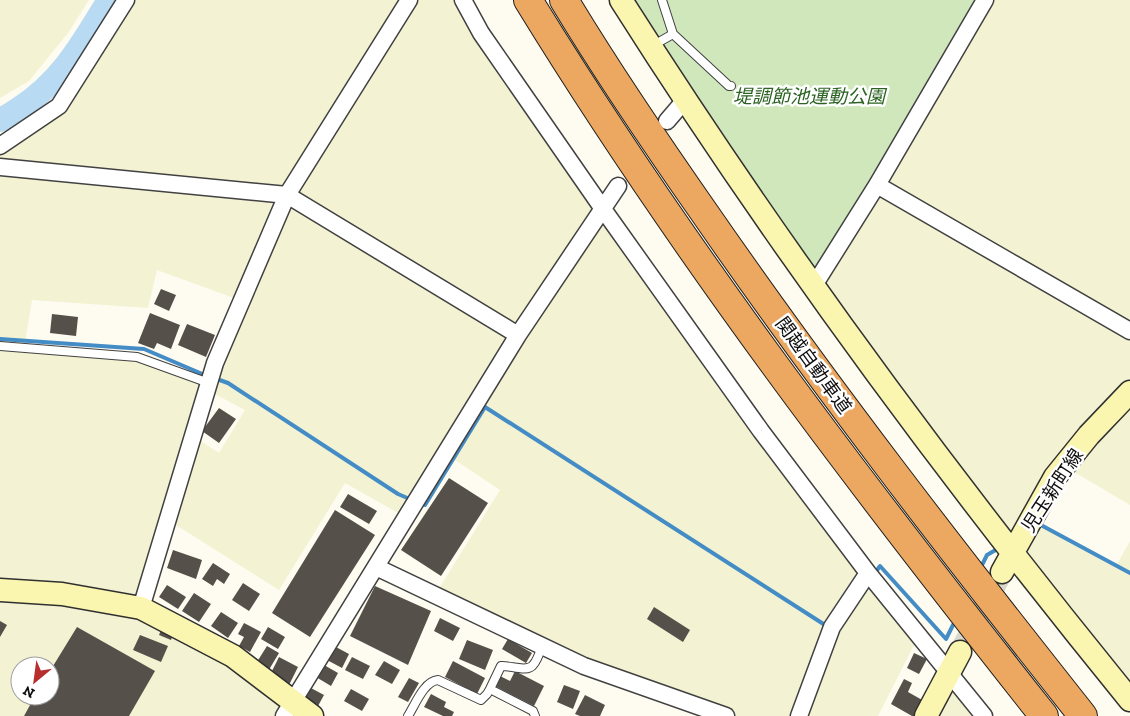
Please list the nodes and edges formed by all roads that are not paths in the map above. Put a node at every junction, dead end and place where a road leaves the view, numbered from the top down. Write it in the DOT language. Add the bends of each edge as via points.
graph roads {
  1 [pos="126,0"];
  2 [pos="409,0"];
  3 [pos="463,0"];
  4 [pos="528,0"];
  5 [pos="564,0"];
  6 [pos="621,0"];
  7 [pos="662,0"];
  8 [pos="985,0"];
  9 [pos="673,34"];
  10 [pos="651,47"];
  11 [pos="731,86"];
  12 [pos="685,100"];
  13 [pos="667,121"];
  14 [pos="0,146"];
  15 [pos="0,167"];
  16 [pos="877,185"];
  17 [pos="618,186"];
  18 [pos="287,195"];
  19 [pos="603,209"];
  20 [pos="813,287"];
  21 [pos="1130,331"];
  22 [pos="518,335"];
  23 [pos="0,346"];
  24 [pos="209,382"];
  25 [pos="1130,392"];
  26 [pos="1007,563"];
  27 [pos="376,567"];
  28 [pos="868,573"];
  29 [pos="0,590"];
  30 [pos="141,608"];
  31 [pos="542,646"];
  32 [pos="960,652"];
  33 [pos="949,673"];
  34 [pos="490,689"];
  35 [pos="1130,700"];
  36 [pos="289,709"];
  37 [pos="312,716"];
  38 [pos="408,716"];
  39 [pos="535,716"];
  40 [pos="726,716"];
  41 [pos="799,716"];
  42 [pos="926,716"];
  43 [pos="984,716"];
  44 [pos="1044,716"];
  45 [pos="1083,716"];
  1 -- 14 [label="street" via="59,106"];
  2 -- 18 [label="street"];
  3 -- 19 [label="street" via="481,33"];
  4 -- 44 [label="highway, 関越自動車道" via="714,281 849,464"];
  5 -- 45 [label="highway, 関越自動車道" via="678,174 788,330 937,530"];
  6 -- 10 [label="street"];
  7 -- 9 [label="lane"];
  8 -- 16 [label="street"];
  9 -- 10 [label="lane"];
  9 -- 11 [label="lane"];
  10 -- 12 [label="street"];
  12 -- 13 [label="street"];
  12 -- 20 [label="street"];
  15 -- 18 [label="street"];
  16 -- 20 [label="street"];
  16 -- 21 [label="street"];
  17 -- 19 [label="street"];
  18 -- 22 [label="street"];
  18 -- 24 [label="street"];
  19 -- 22 [label="street"];
  19 -- 28 [label="street" via="761,431"];
  20 -- 26 [label="street"];
  22 -- 27 [label="street"];
  23 -- 24 [label="lane" via="137,357"];
  24 -- 30 [label="street"];
  25 -- 26 [label="street, 児玉新町線" via="1089,434 1055,477"];
  26 -- 35 [label="street"];
  27 -- 31 [label="street"];
  27 -- 36 [label="street"];
  28 -- 33 [label="street"];
  28 -- 41 [label="street" via="832,627"];
  29 -- 30 [label="street" via="62,594"];
  30 -- 36 [label="street" via="232,656"];
  31 -- 34 [label="lane" via="533,666 527,669 501,666"];
  31 -- 40 [label="street" via="584,666"];
  32 -- 33 [label="street"];
  33 -- 42 [label="street"];
  33 -- 43 [label="street"];
  34 -- 38 [label="lane" via="481,700 434,680 428,684"];
  34 -- 39 [label="lane" via="533,711"];
  36 -- 37 [label="street"];
}
